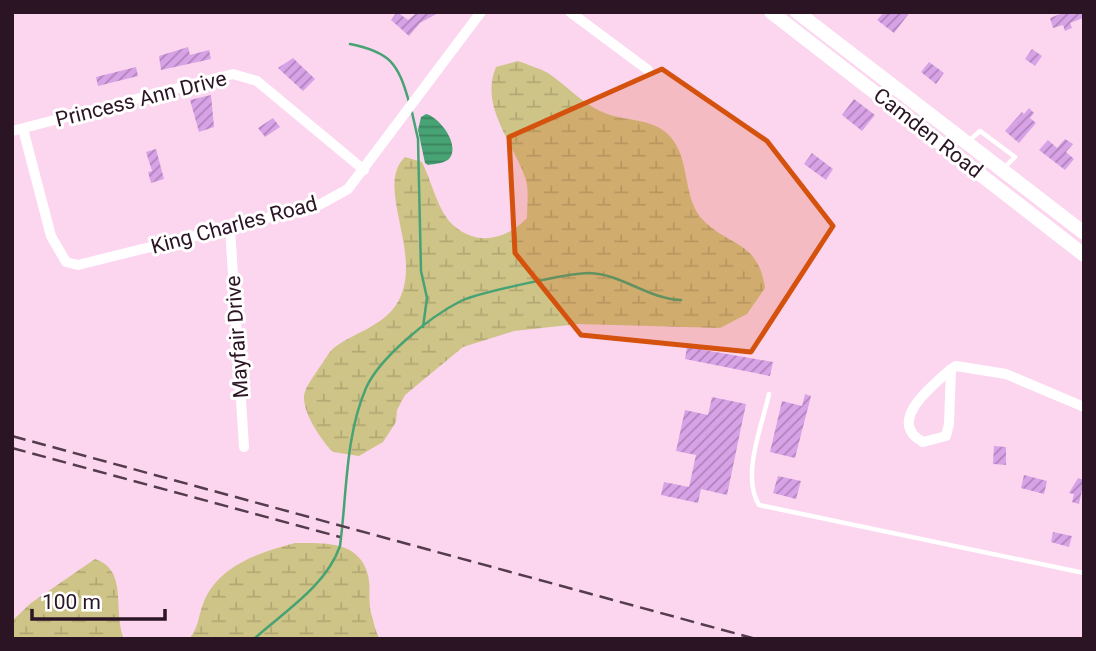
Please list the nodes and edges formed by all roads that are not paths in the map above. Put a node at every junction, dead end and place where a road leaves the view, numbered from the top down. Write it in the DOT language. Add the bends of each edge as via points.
graph roads {
  1 [pos="481,12"];
  2 [pos="570,12"];
  3 [pos="771,12"];
  4 [pos="797,12"];
  5 [pos="648,70"];
  6 [pos="23,129"];
  7 [pos="12,131"];
  8 [pos="931,136"];
  9 [pos="364,170"];
  10 [pos="1020,182"];
  11 [pos="1018,202"];
  12 [pos="230,228"];
  13 [pos="1084,233"];
  14 [pos="1084,240"];
  15 [pos="1084,255"];
  16 [pos="951,369"];
  17 [pos="769,394"];
  18 [pos="1084,407"];
  19 [pos="244,447"];
  20 [pos="1084,573"];
  1 -- 9 [label="street, King Charles Road"];
  2 -- 5 [label="street"];
  3 -- 8 [label="main road, Camden Road"];
  4 -- 10 [label="main road, Camden Road"];
  6 -- 7 [label="street, Princess Ann Drive"];
  6 -- 9 [label="street, Princess Ann Drive" via="233,74 257,81"];
  6 -- 12 [label="street, King Charles Road" via="51,236 66,262 78,265"];
  8 -- 10 [label="main road" via="947,135 1010,183"];
  8 -- 11 [label="main road, Camden Road"];
  9 -- 12 [label="street, King Charles Road" via="348,189 327,201"];
  10 -- 13 [label="main road, Camden Road"];
  11 -- 14 [label="main road" via="1029,197"];
  11 -- 15 [label="main road, Camden Road"];
  12 -- 19 [label="street, Mayfair Drive"];
  16 -- 16 [label="street" via="946,436 923,442 911,430 911,411 915,401"];
  16 -- 18 [label="street" via="969,367 1006,374"];
  17 -- 20 [label="lane" via="751,478 759,506"];
}
